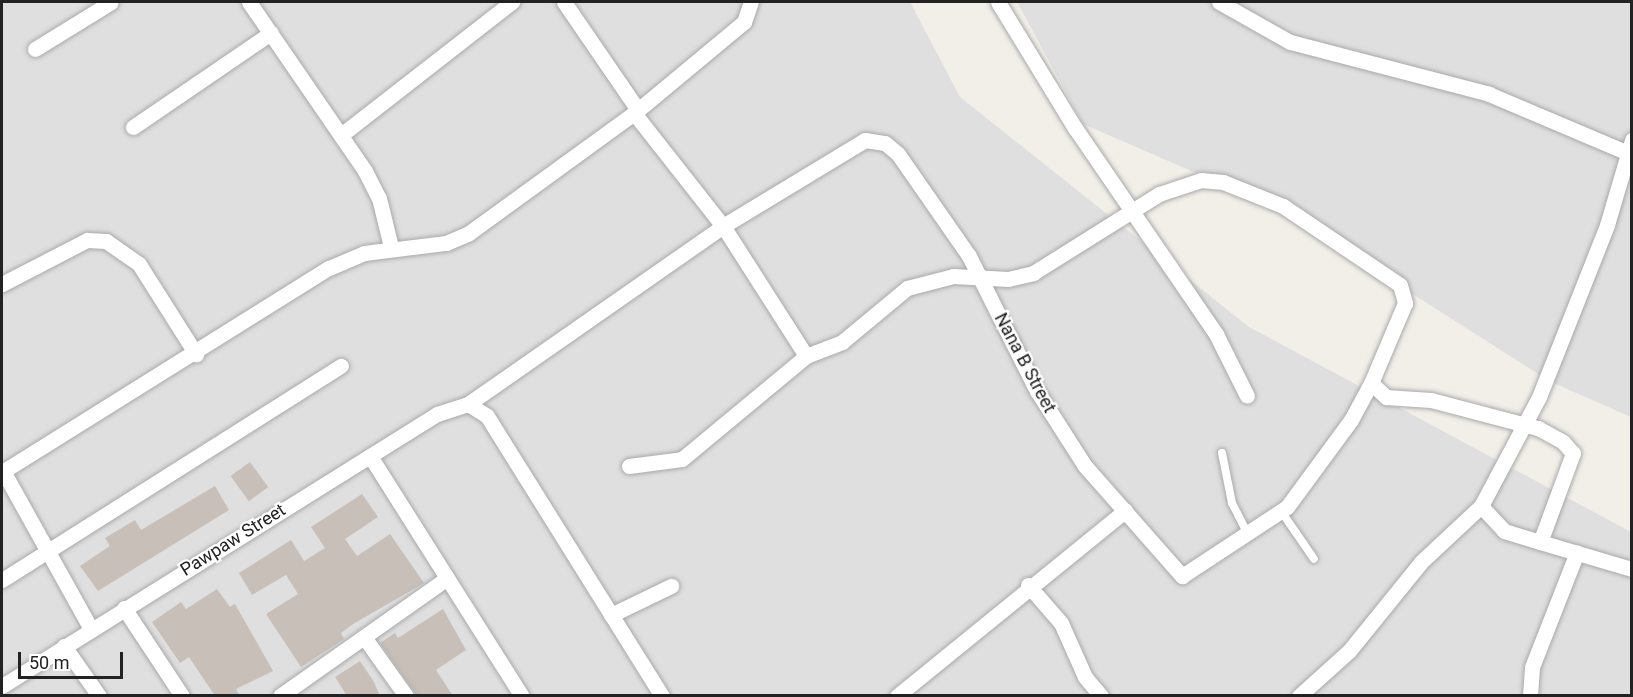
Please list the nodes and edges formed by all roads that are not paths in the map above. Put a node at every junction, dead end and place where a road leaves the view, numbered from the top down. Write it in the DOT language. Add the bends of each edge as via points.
graph roads {
  1 [pos="111,2"];
  2 [pos="249,2"];
  3 [pos="512,2"];
  4 [pos="564,2"];
  5 [pos="751,2"];
  6 [pos="998,2"];
  7 [pos="1219,2"];
  8 [pos="271,33"];
  9 [pos="35,49"];
  10 [pos="636,112"];
  11 [pos="133,127"];
  12 [pos="341,135"];
  13 [pos="876,140"];
  14 [pos="1630,146"];
  15 [pos="1131,210"];
  16 [pos="723,226"];
  17 [pos="391,247"];
  18 [pos="978,277"];
  19 [pos="2,284"];
  20 [pos="196,354"];
  21 [pos="806,356"];
  22 [pos="342,366"];
  23 [pos="1371,382"];
  24 [pos="1247,396"];
  25 [pos="468,404"];
  26 [pos="1526,426"];
  27 [pos="1222,453"];
  28 [pos="369,456"];
  29 [pos="629,466"];
  30 [pos="2,472"];
  31 [pos="1481,506"];
  32 [pos="1125,511"];
  33 [pos="1281,511"];
  34 [pos="1247,533"];
  35 [pos="1540,542"];
  36 [pos="49,551"];
  37 [pos="1577,552"];
  38 [pos="1314,559"];
  39 [pos="1632,569"];
  40 [pos="447,578"];
  41 [pos="2,580"];
  42 [pos="1028,585"];
  43 [pos="671,586"];
  44 [pos="124,608"];
  45 [pos="611,615"];
  46 [pos="91,629"];
  47 [pos="364,637"];
  48 [pos="64,646"];
  49 [pos="2,686"];
  50 [pos="99,696"];
  51 [pos="182,696"];
  52 [pos="280,696"];
  53 [pos="406,696"];
  54 [pos="522,696"];
  55 [pos="662,696"];
  56 [pos="897,696"];
  57 [pos="1101,696"];
  58 [pos="1299,696"];
  59 [pos="1530,696"];
  1 -- 9 [label="street"];
  2 -- 8 [label="street"];
  3 -- 12 [label="street"];
  4 -- 10 [label="street"];
  5 -- 10 [label="street" via="744,22"];
  6 -- 15 [label="street"];
  7 -- 14 [label="street" via="1290,42 1489,94"];
  8 -- 11 [label="street"];
  8 -- 12 [label="street"];
  10 -- 16 [label="street"];
  10 -- 17 [label="street" via="469,233 446,243"];
  12 -- 17 [label="street" via="379,198"];
  13 -- 16 [label="street, Pawpaw Street" via="853,144"];
  13 -- 18 [label="street, Nana B Street" via="898,154"];
  14 -- 26 [label="street" via="1607,225"];
  15 -- 18 [label="street" via="1033,273 1008,279"];
  15 -- 23 [label="street" via="1181,186 1223,182 1283,206 1378,267 1400,285 1405,303"];
  15 -- 24 [label="street" via="1216,334"];
  16 -- 21 [label="street"];
  16 -- 25 [label="street, Pawpaw Street"];
  17 -- 20 [label="street" via="329,268"];
  18 -- 21 [label="street" via="953,276 907,288 842,342"];
  18 -- 32 [label="street, Nana B Street" via="1037,391 1085,466"];
  19 -- 20 [label="street" via="87,240 106,241 139,264"];
  20 -- 30 [label="street"];
  21 -- 29 [label="street" via="682,459"];
  22 -- 36 [label="street"];
  23 -- 26 [label="street" via="1396,400 1431,400"];
  23 -- 33 [label="street" via="1351,420"];
  25 -- 28 [label="street, Pawpaw Street" via="450,406"];
  25 -- 45 [label="street" via="487,416"];
  26 -- 31 [label="street"];
  26 -- 35 [label="street" via="1551,434 1573,453"];
  27 -- 34 [label="lane" via="1232,503"];
  28 -- 40 [label="street"];
  28 -- 44 [label="street, Pawpaw Street"];
  30 -- 36 [label="street"];
  31 -- 35 [label="street" via="1504,531"];
  31 -- 58 [label="street" via="1421,562 1349,651"];
  32 -- 34 [label="street, Nana B Street" via="1175,572 1188,575"];
  32 -- 42 [label="street"];
  33 -- 34 [label="street"];
  33 -- 38 [label="lane"];
  35 -- 37 [label="street"];
  36 -- 41 [label="street"];
  36 -- 46 [label="street"];
  37 -- 39 [label="street"];
  37 -- 59 [label="street" via="1532,667"];
  40 -- 47 [label="street"];
  40 -- 54 [label="street"];
  42 -- 56 [label="street"];
  42 -- 57 [label="street" via="1061,623 1085,677"];
  43 -- 45 [label="street"];
  44 -- 46 [label="street, Pawpaw Street"];
  44 -- 51 [label="street"];
  45 -- 55 [label="street"];
  46 -- 48 [label="street, Pawpaw Street"];
  47 -- 52 [label="street"];
  47 -- 53 [label="street"];
  48 -- 49 [label="street, Pawpaw Street"];
  48 -- 50 [label="street"];
}
